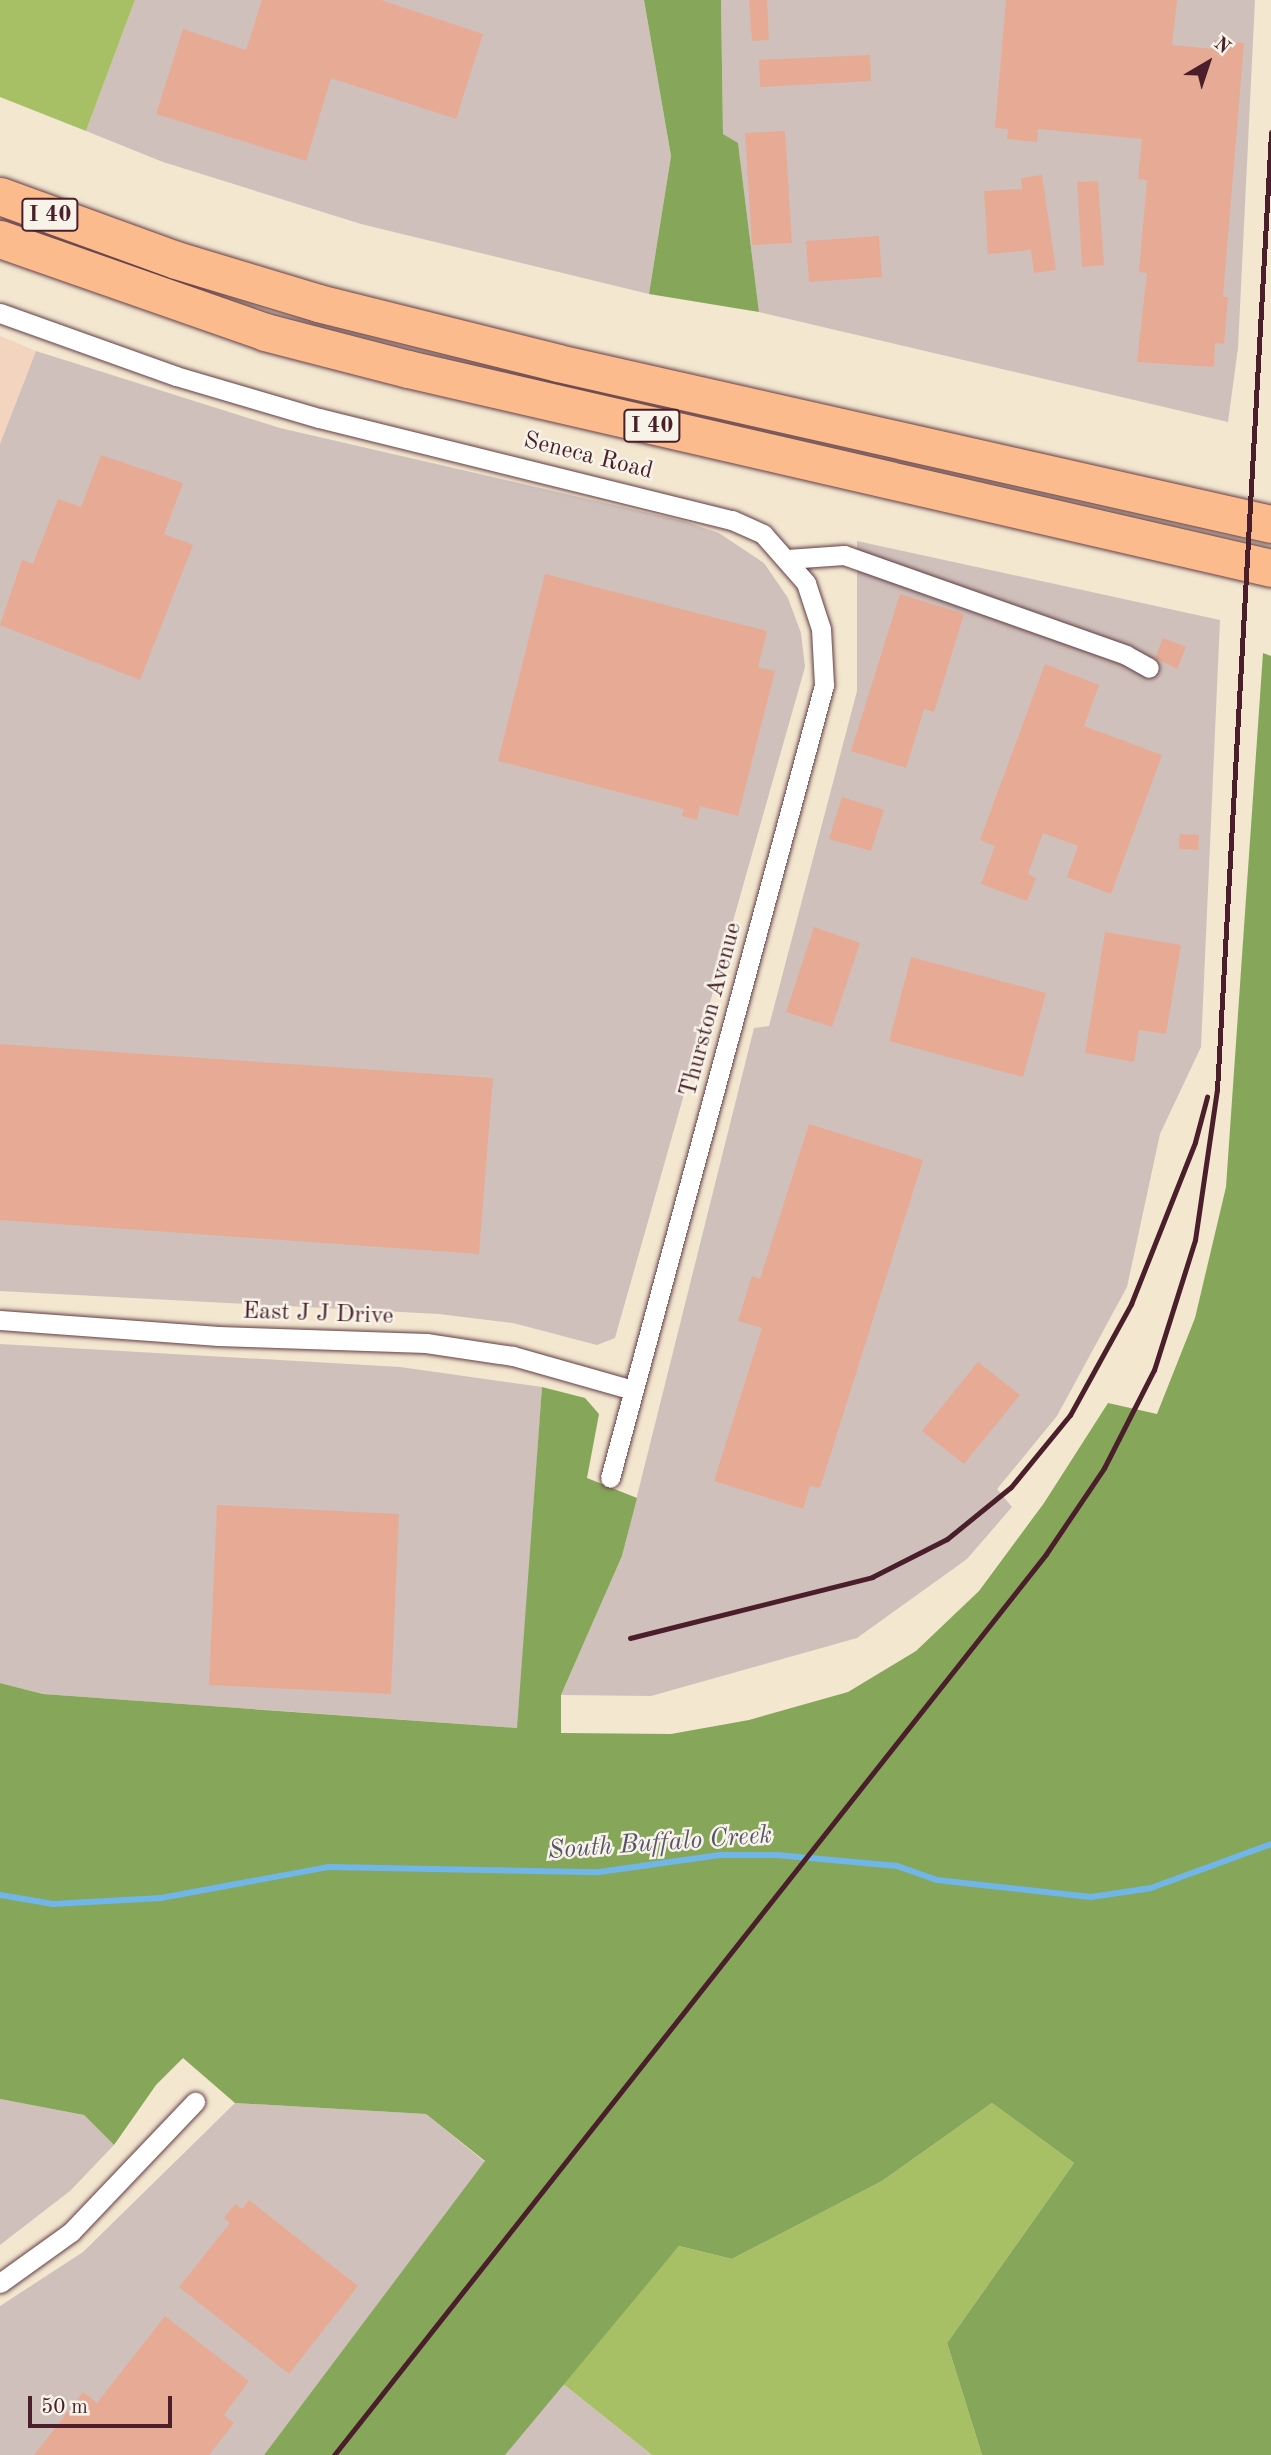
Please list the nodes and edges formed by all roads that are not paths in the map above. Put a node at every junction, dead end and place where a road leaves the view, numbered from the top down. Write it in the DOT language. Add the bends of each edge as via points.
graph roads {
  1 [pos="0,196"];
  2 [pos="0,239"];
  3 [pos="0,313"];
  4 [pos="1271,524"];
  5 [pos="787,559"];
  6 [pos="1271,568"];
  7 [pos="1149,668"];
  8 [pos="0,1320"];
  9 [pos="630,1389"];
  10 [pos="610,1478"];
  11 [pos="195,2102"];
  12 [pos="0,2283"];
  1 -- 4 [label="highway, I 40" via="176,260 318,303 558,363"];
  2 -- 6 [label="highway, I 40" via="265,332 395,366"];
  3 -- 5 [label="street, Seneca Road" via="176,376 319,418 732,520 763,534"];
  5 -- 7 [label="street" via="844,555 1126,655"];
  5 -- 9 [label="street, Thurston Avenue" via="806,583 821,629 824,685 718,1084"];
  8 -- 9 [label="street, East J J Drive" via="218,1336 426,1343 513,1356"];
  9 -- 10 [label="street, Thurston Avenue"];
  11 -- 12 [label="street" via="71,2232"];
}
